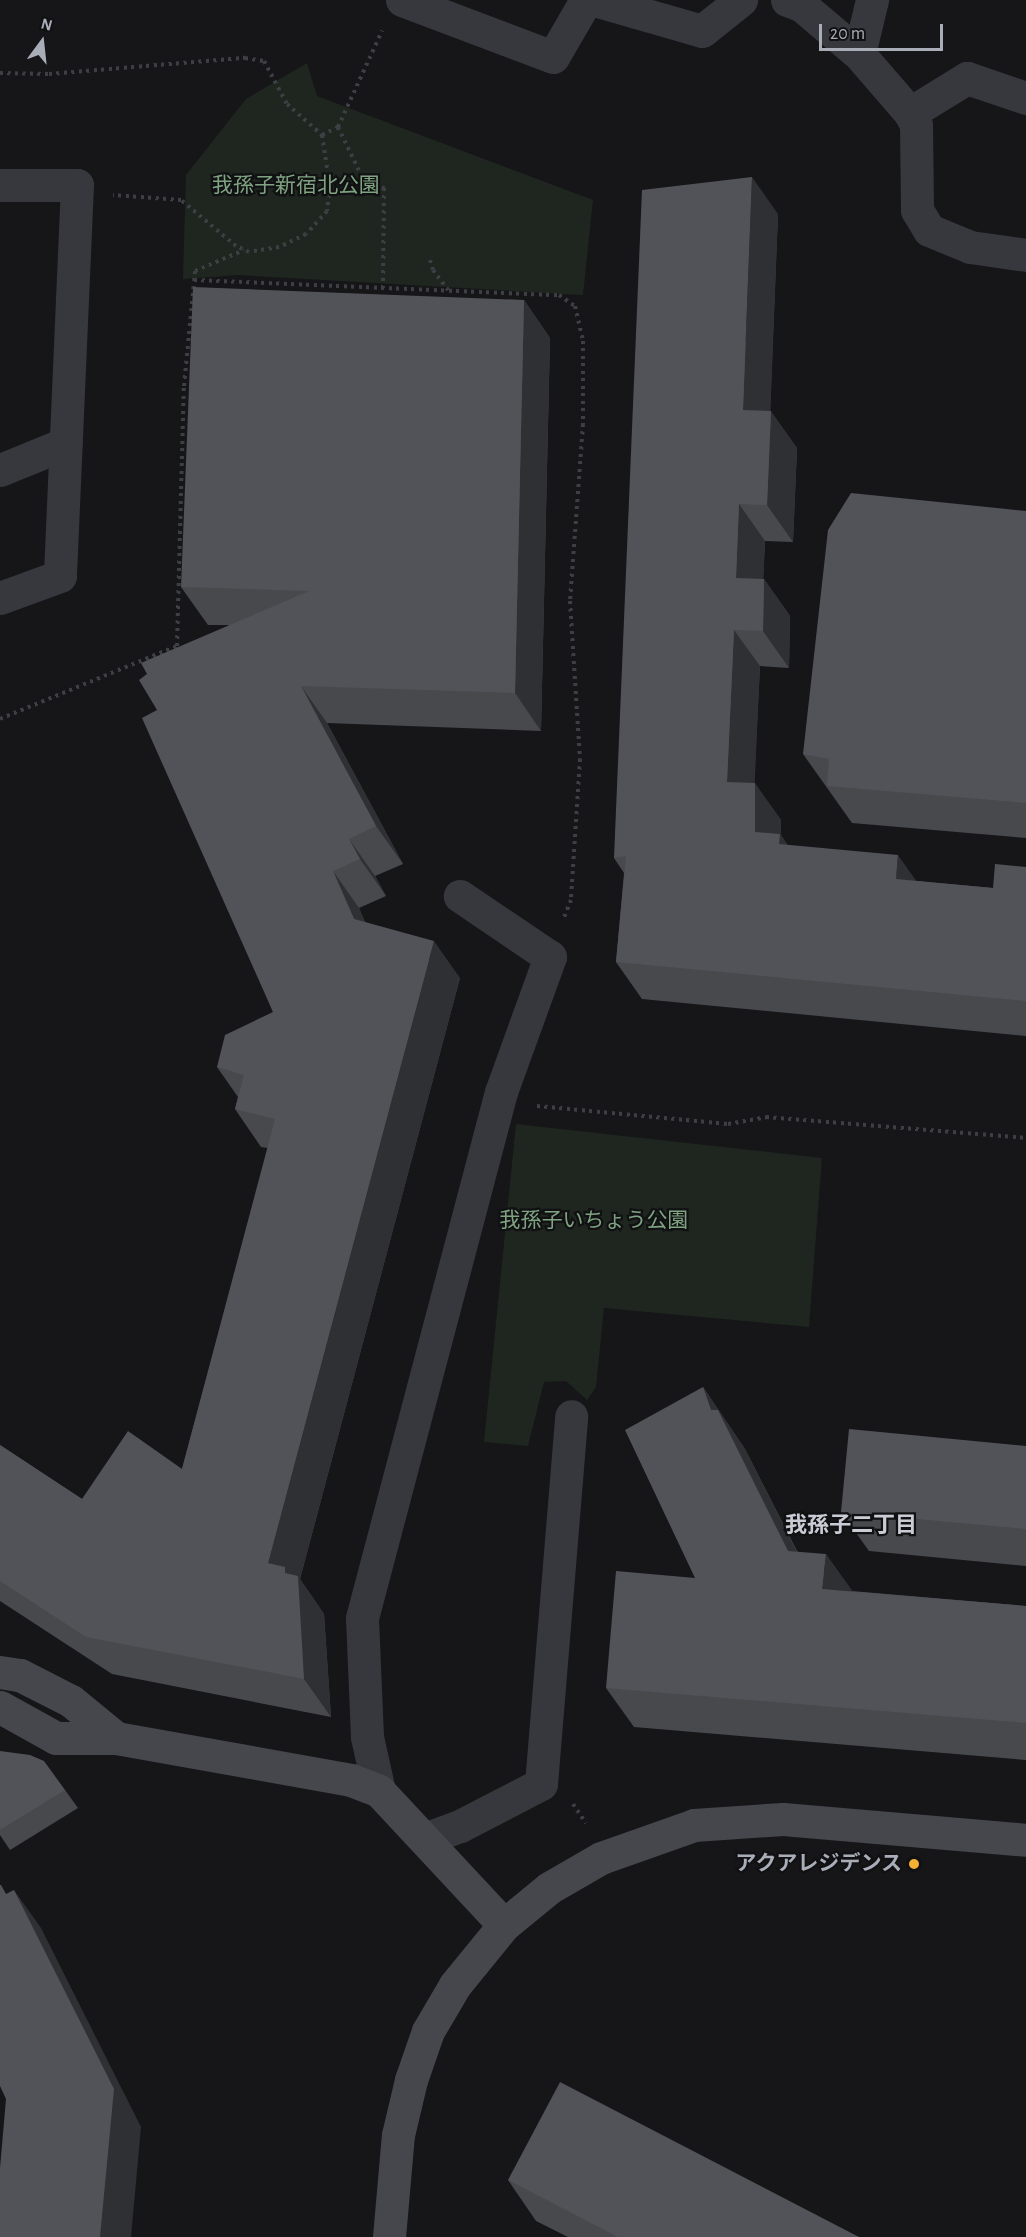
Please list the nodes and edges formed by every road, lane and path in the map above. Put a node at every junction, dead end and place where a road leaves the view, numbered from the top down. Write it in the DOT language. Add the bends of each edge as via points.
graph roads {
  1 [pos="586,0"];
  2 [pos="594,0"];
  3 [pos="741,0"];
  4 [pos="787,0"];
  5 [pos="872,0"];
  6 [pos="394,11"];
  7 [pos="859,54"];
  8 [pos="0,73"];
  9 [pos="1026,98"];
  10 [pos="910,113"];
  11 [pos="338,127"];
  12 [pos="322,135"];
  13 [pos="0,185"];
  14 [pos="76,195"];
  15 [pos="244,249"];
  16 [pos="1026,255"];
  17 [pos="430,260"];
  18 [pos="194,280"];
  19 [pos="383,288"];
  20 [pos="449,290"];
  21 [pos="66,443"];
  22 [pos="0,470"];
  23 [pos="0,598"];
  24 [pos="0,719"];
  25 [pos="460,896"];
  26 [pos="550,957"];
  27 [pos="498,1102"];
  28 [pos="1026,1138"];
  29 [pos="571,1416"];
  30 [pos="0,1672"];
  31 [pos="0,1707"];
  32 [pos="116,1738"];
  33 [pos="379,1791"];
  34 [pos="427,1838"];
  35 [pos="1026,1840"];
  36 [pos="504,1924"];
  37 [pos="389,2237"];
  1 -- 6 [label="street" via="554,57"];
  2 -- 3 [label="street" via="702,32"];
  4 -- 7 [label="street" via="801,5"];
  5 -- 7 [label="street"];
  6 -- 11 [label="path"];
  7 -- 10 [label="street"];
  8 -- 12 [label="path" via="49,74 245,58 264,61 287,104"];
  9 -- 10 [label="street" via="967,78"];
  10 -- 16 [label="street" via="916,125 917,210 929,230 970,247"];
  11 -- 12 [label="path"];
  11 -- 19 [label="path" via="362,177 384,188"];
  12 -- 15 [label="path" via="330,187 327,211 306,234 279,247"];
  13 -- 14 [label="street" via="77,185"];
  14 -- 15 [label="path" via="181,200"];
  14 -- 21 [label="street"];
  15 -- 18 [label="path" via="195,271"];
  17 -- 20 [label="path"];
  18 -- 19 [label="path"];
  18 -- 24 [label="path" via="184,386 177,646"];
  19 -- 20 [label="path"];
  20 -- 26 [label="path" via="559,295 575,306 583,341 583,424 570,601 580,759 575,854 571,900"];
  21 -- 22 [label="street"];
  21 -- 23 [label="street" via="60,576"];
  25 -- 26 [label="street"];
  26 -- 27 [label="street"];
  27 -- 28 [label="path" via="728,1124 766,1117"];
  27 -- 33 [label="street" via="362,1618 367,1737"];
  29 -- 34 [label="street" via="541,1784 460,1826"];
  30 -- 32 [label="street" via="20,1675 72,1701"];
  31 -- 32 [label="street" via="56,1738"];
  32 -- 33 [label="street" via="321,1778 351,1780"];
  33 -- 34 [label="street"];
  34 -- 36 [label="street"];
  35 -- 36 [label="street" via="783,1819 694,1825 601,1858 549,1888"];
  36 -- 37 [label="street" via="455,1985 428,2031 398,2135"];
}
